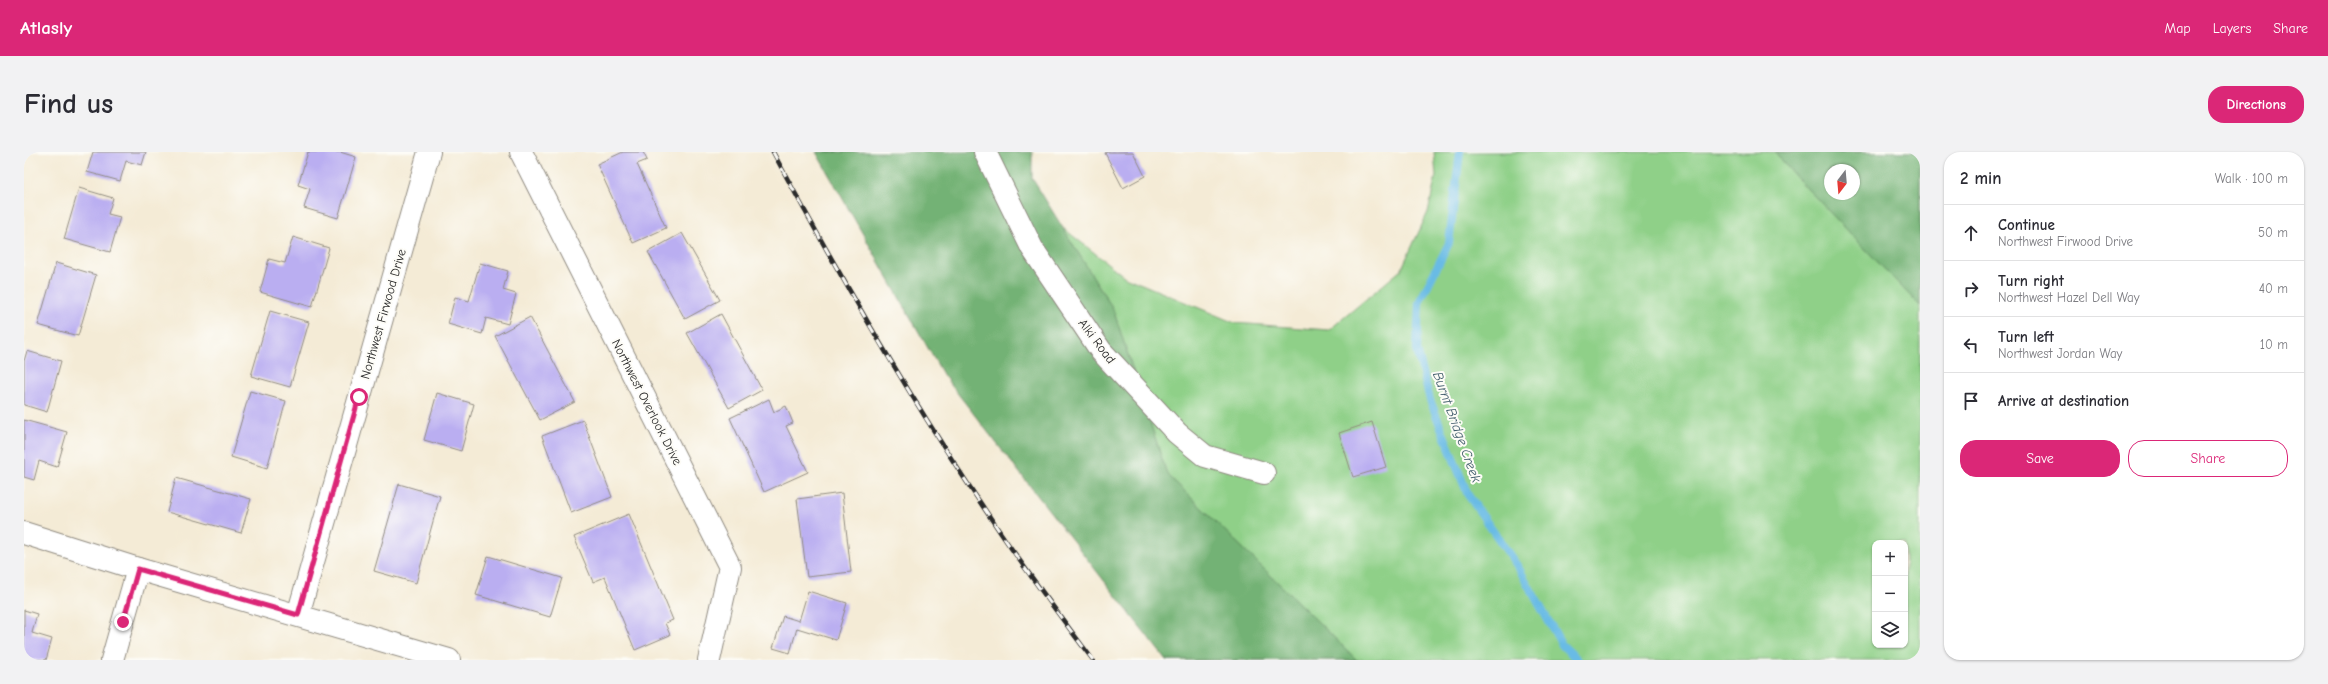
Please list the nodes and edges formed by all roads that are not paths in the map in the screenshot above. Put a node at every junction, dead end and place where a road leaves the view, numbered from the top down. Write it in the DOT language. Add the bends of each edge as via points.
graph roads {
  1 [pos="429,152"];
  2 [pos="521,152"];
  3 [pos="985,152"];
  4 [pos="1264,473"];
  5 [pos="24,533"];
  6 [pos="138,569"];
  7 [pos="298,615"];
  8 [pos="112,660"];
  9 [pos="449,660"];
  10 [pos="709,660"];
  1 -- 7 [label="street, Northwest Firwood Drive"];
  2 -- 10 [label="street, Northwest Overlook Drive" via="730,567"];
  3 -- 4 [label="street, Alki Road" via="1032,248 1101,351 1177,433 1205,456"];
  5 -- 6 [label="street"];
  6 -- 7 [label="street"];
  6 -- 8 [label="street"];
  7 -- 9 [label="street"];
}
